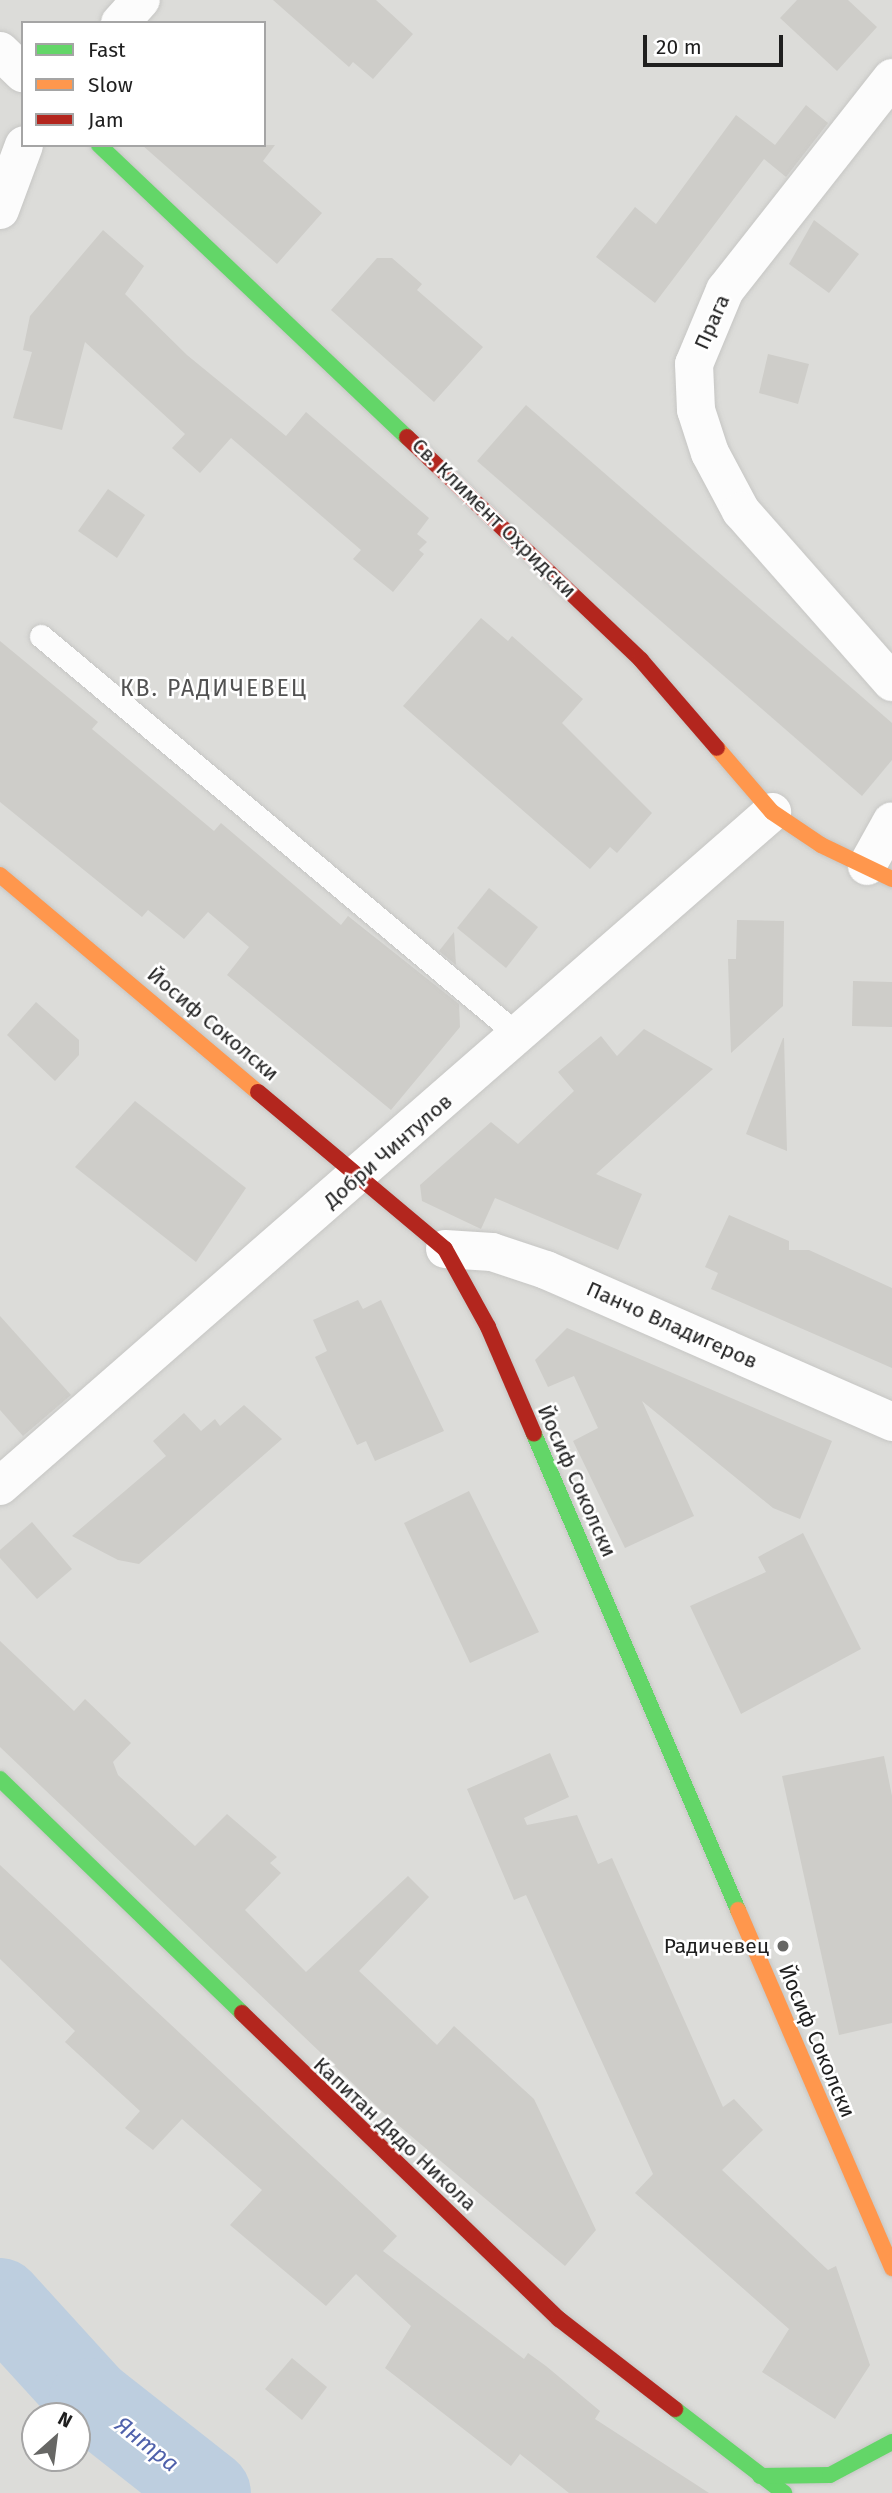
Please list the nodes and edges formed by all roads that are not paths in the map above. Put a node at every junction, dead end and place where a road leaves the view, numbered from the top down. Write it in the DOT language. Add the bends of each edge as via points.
graph roads {
  1 [pos="141,0"];
  2 [pos="122,21"];
  3 [pos="0,51"];
  4 [pos="21,71"];
  5 [pos="892,78"];
  6 [pos="23,147"];
  7 [pos="101,147"];
  8 [pos="0,210"];
  9 [pos="41,636"];
  10 [pos="892,682"];
  11 [pos="772,812"];
  12 [pos="892,821"];
  13 [pos="880,873"];
  14 [pos="0,875"];
  15 [pos="519,1036"];
  16 [pos="363,1174"];
  17 [pos="445,1249"];
  18 [pos="892,1422"];
  19 [pos="0,1486"];
  20 [pos="0,1779"];
  21 [pos="892,2268"];
  22 [pos="892,2442"];
  23 [pos="760,2476"];
  24 [pos="784,2493"];
  1 -- 2 [label="street"];
  3 -- 4 [label="street"];
  5 -- 10 [label="street, Прага" via="725,290 694,364 703,432 741,511"];
  6 -- 8 [label="street"];
  7 -- 11 [label="street, Св. Климент Охридски" via="641,660"];
  9 -- 15 [label="lane"];
  11 -- 13 [label="street, Св. Климент Охридски"];
  11 -- 15 [label="street, Добри Чинтулов"];
  12 -- 13 [label="street"];
  14 -- 16 [label="street, Йосиф Соколски"];
  15 -- 16 [label="street, Добри Чинтулов"];
  16 -- 17 [label="street, Йосиф Соколски"];
  16 -- 19 [label="street, Добри Чинтулов"];
  17 -- 18 [label="street, Панчо Владигеров" via="492,1252 546,1270"];
  17 -- 21 [label="street, Йосиф Соколски" via="520,1401"];
  20 -- 23 [label="street, Капитан Дядо Никола" via="559,2319"];
  22 -- 23 [label="street" via="830,2475"];
  23 -- 24 [label="street, Капитан Дядо Никола"];
}
